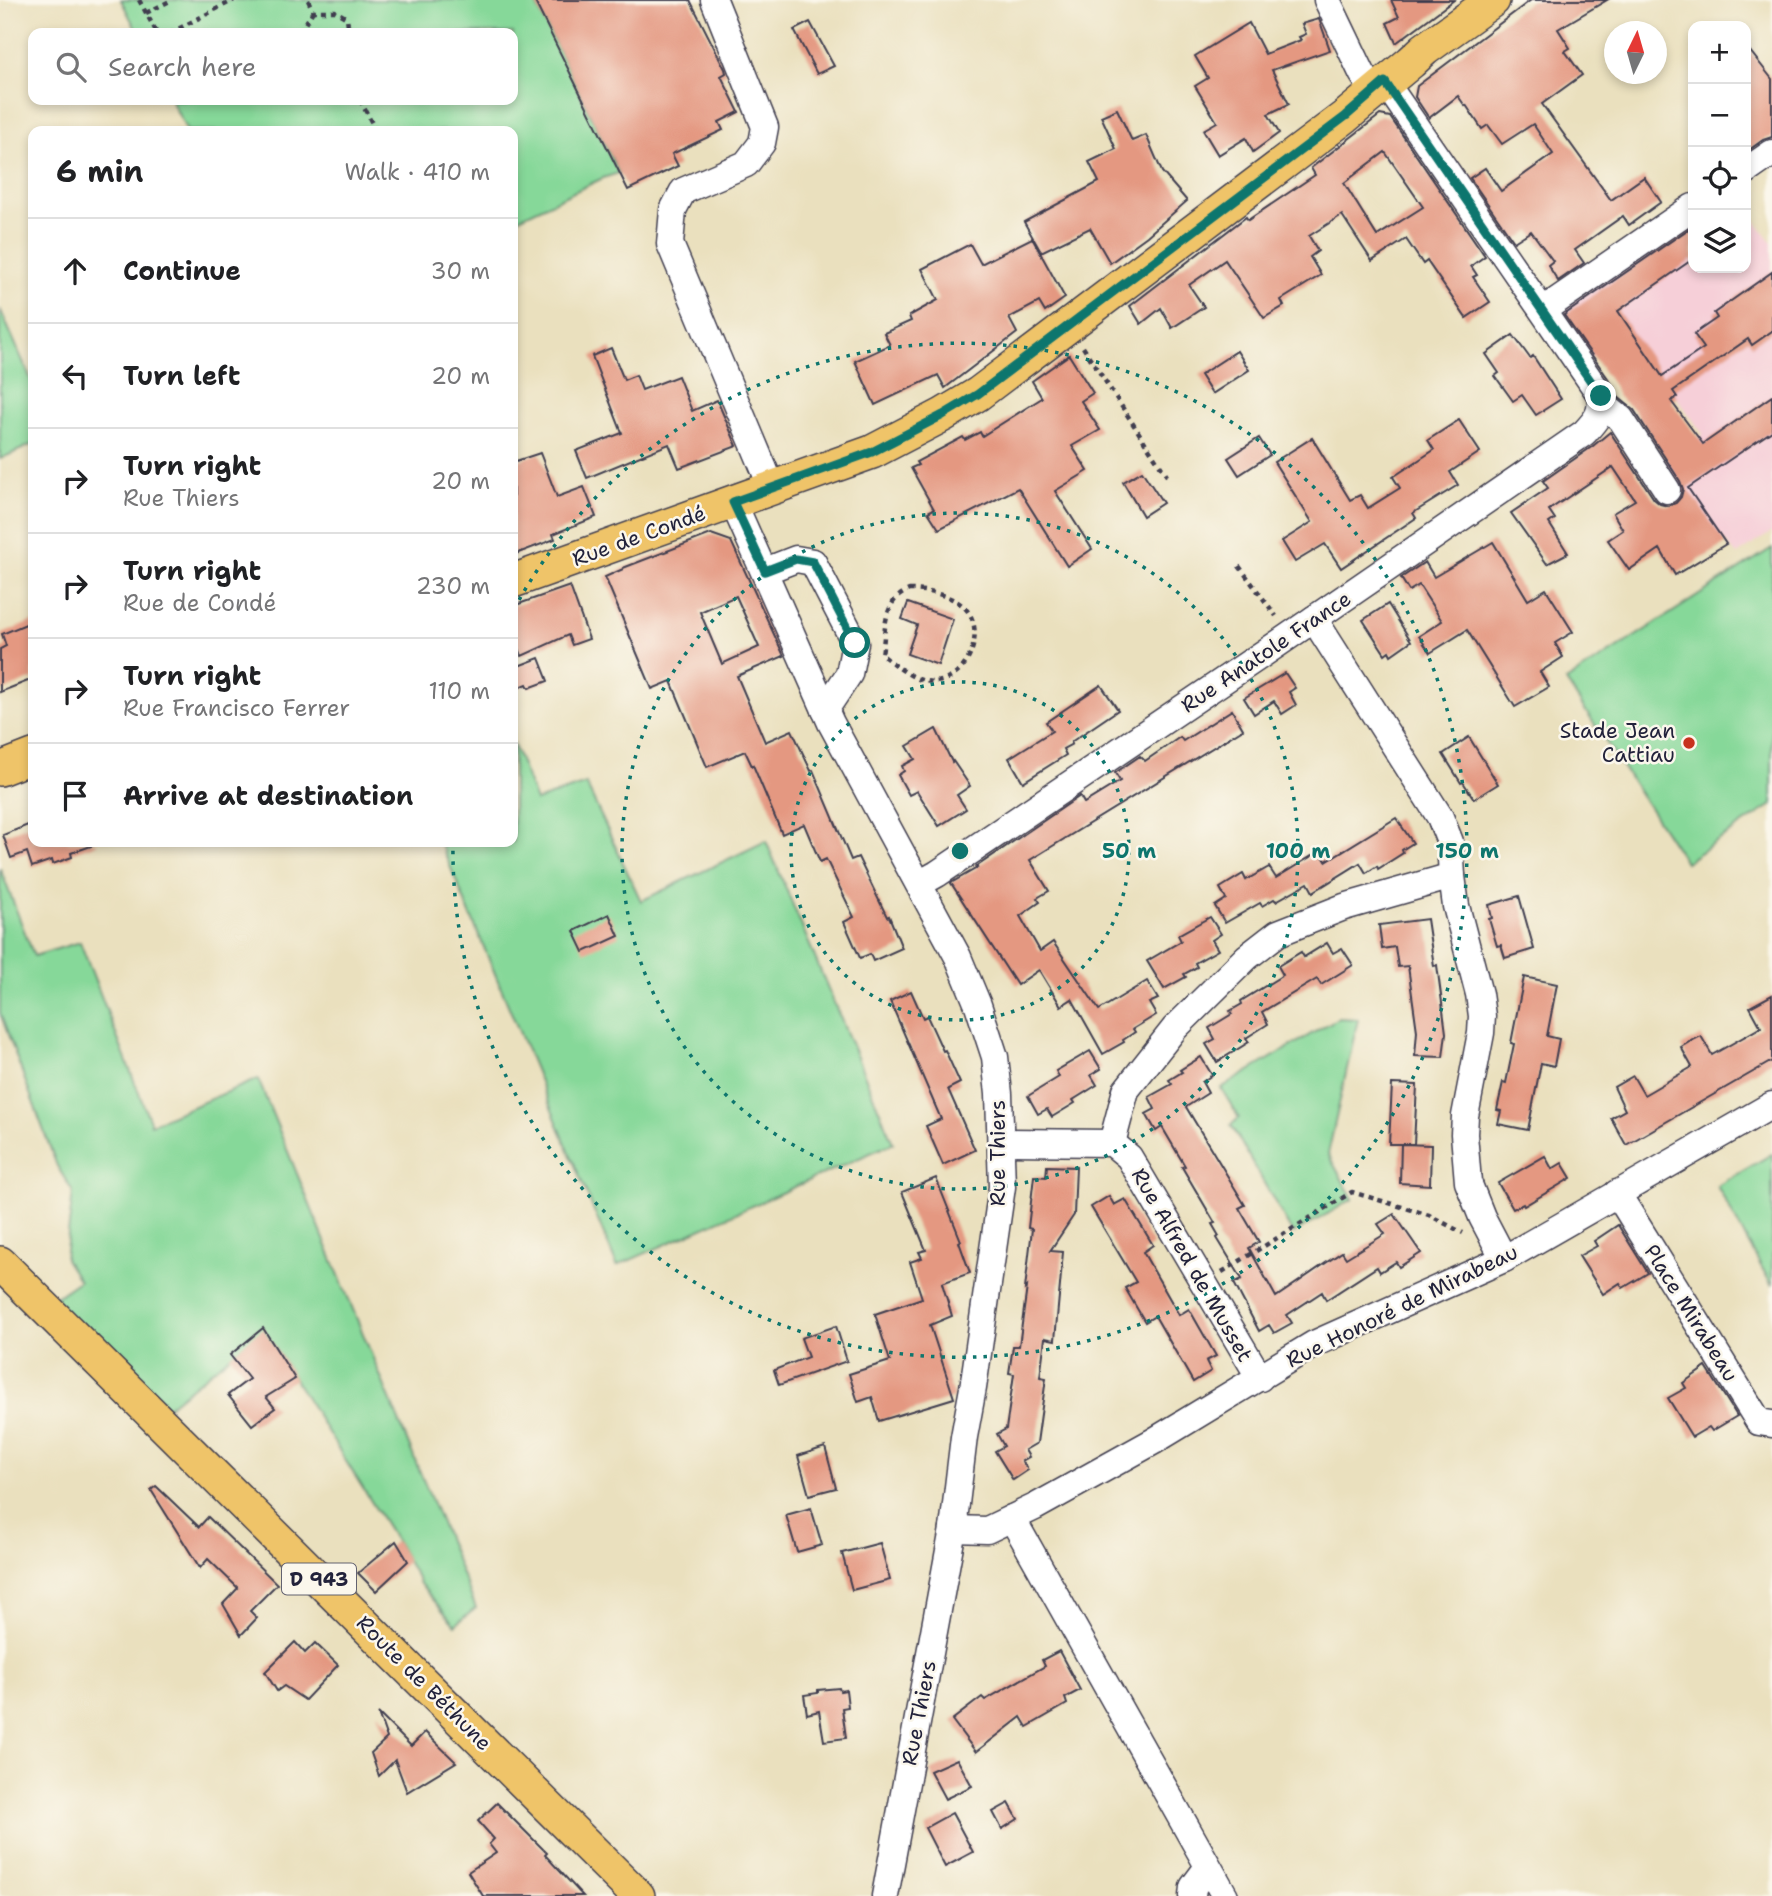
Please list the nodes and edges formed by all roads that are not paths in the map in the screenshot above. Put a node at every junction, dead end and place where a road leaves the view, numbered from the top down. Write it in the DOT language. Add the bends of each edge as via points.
graph roads {
  1 [pos="714,0"];
  2 [pos="1327,0"];
  3 [pos="1493,0"];
  4 [pos="1380,87"];
  5 [pos="1772,153"];
  6 [pos="1751,168"];
  7 [pos="1689,210"];
  8 [pos="1543,310"];
  9 [pos="1601,408"];
  10 [pos="772,488"];
  11 [pos="1667,490"];
  12 [pos="733,502"];
  13 [pos="765,571"];
  14 [pos="518,579"];
  15 [pos="1314,619"];
  16 [pos="825,710"];
  17 [pos="28,758"];
  18 [pos="0,769"];
  19 [pos="1452,876"];
  20 [pos="919,884"];
  21 [pos="1772,1105"];
  22 [pos="1001,1142"];
  23 [pos="1112,1143"];
  24 [pos="1617,1193"];
  25 [pos="1497,1248"];
  26 [pos="0,1263"];
  27 [pos="1260,1378"];
  28 [pos="1772,1424"];
  29 [pos="1012,1518"];
  30 [pos="953,1530"];
  31 [pos="1208,1867"];
  32 [pos="638,1896"];
  33 [pos="885,1896"];
  34 [pos="1192,1896"];
  35 [pos="1224,1896"];
  1 -- 10 [label="street" via="765,127 762,142 746,164 683,191 673,210 670,244"];
  2 -- 4 [label="street" via="1362,73"];
  3 -- 4 [label="main road, Rue de Condé"];
  4 -- 8 [label="street"];
  4 -- 10 [label="main road, Rue de Condé" via="978,394 872,452"];
  5 -- 6 [label="street"];
  7 -- 8 [label="street"];
  8 -- 9 [label="street" via="1601,396"];
  9 -- 11 [label="street" via="1621,419"];
  9 -- 15 [label="street, Rue Anatole France" via="1584,433"];
  10 -- 12 [label="main road, Rue de Condé"];
  12 -- 13 [label="street, Rue Thiers"];
  12 -- 14 [label="main road, Rue de Condé"];
  13 -- 16 [label="street, Rue Thiers"];
  13 -- 16 [label="street" via="796,559 813,562 855,643 849,674"];
  15 -- 19 [label="street" via="1440,817 1450,842"];
  15 -- 20 [label="street, Rue Anatole France"];
  16 -- 20 [label="street, Rue Thiers"];
  17 -- 18 [label="main road"];
  19 -- 23 [label="street" via="1344,907 1278,933 1247,957 1175,1028 1126,1090"];
  19 -- 25 [label="street" via="1482,1016 1465,1116 1468,1182"];
  20 -- 22 [label="street, Rue Thiers" via="958,957 995,1057"];
  21 -- 24 [label="street, Rue Honoré de Mirabeau"];
  22 -- 23 [label="street"];
  22 -- 30 [label="street, Rue Thiers" via="1002,1188"];
  23 -- 27 [label="street, Rue Alfred de Musset" via="1129,1157"];
  24 -- 25 [label="street, Rue Honoré de Mirabeau"];
  24 -- 28 [label="street, Place Mirabeau" via="1759,1422"];
  25 -- 27 [label="street, Rue Honoré de Mirabeau"];
  26 -- 32 [label="main road, Route de Béthune / D 943"];
  27 -- 29 [label="street, Rue Honoré de Mirabeau"];
  29 -- 30 [label="street, Rue Honoré de Mirabeau" via="987,1530"];
  29 -- 31 [label="street"];
  30 -- 33 [label="street, Rue Thiers"];
  31 -- 34 [label="street"];
  31 -- 35 [label="street"];
}
